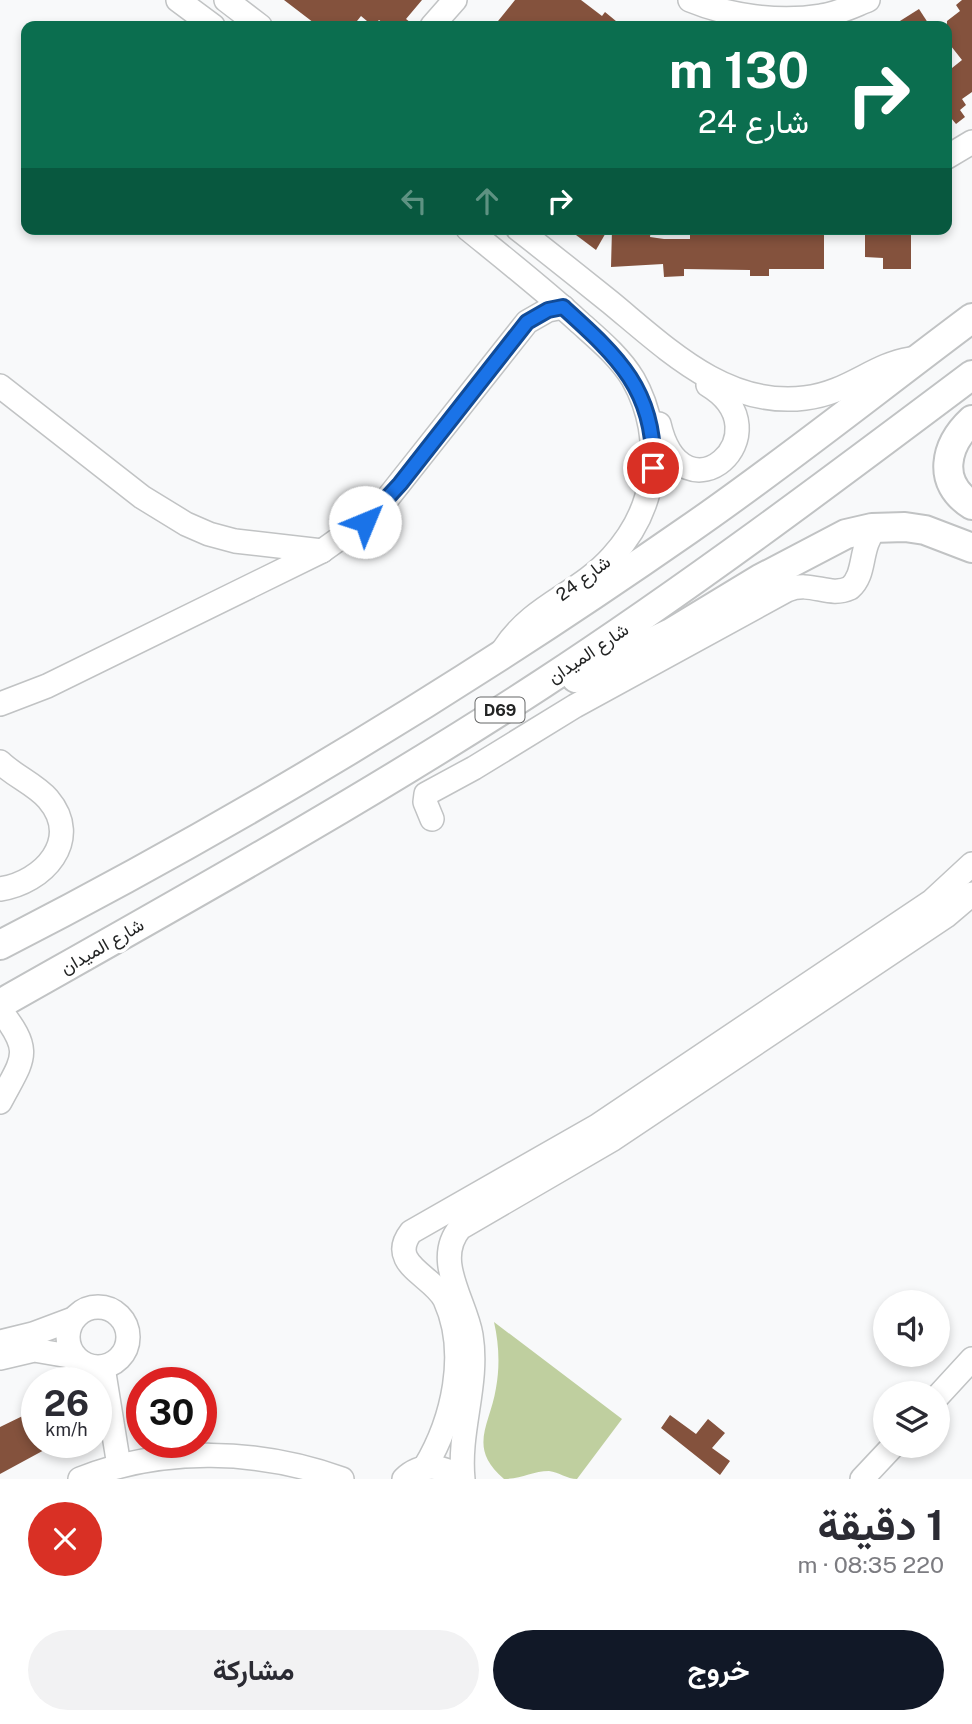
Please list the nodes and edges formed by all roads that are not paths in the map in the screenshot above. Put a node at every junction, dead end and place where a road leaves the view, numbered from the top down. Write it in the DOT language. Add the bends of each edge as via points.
graph roads {
  1 [pos="178,0"];
  2 [pos="226,0"];
  3 [pos="255,0"];
  4 [pos="455,0"];
  5 [pos="690,0"];
  6 [pos="868,0"];
  7 [pos="206,21"];
  8 [pos="253,21"];
  9 [pos="258,21"];
  10 [pos="440,21"];
  11 [pos="823,21"];
  12 [pos="972,142"];
  13 [pos="952,155"];
  14 [pos="476,235"];
  15 [pos="525,235"];
  16 [pos="527,276"];
  17 [pos="563,307"];
  18 [pos="972,318"];
  19 [pos="527,322"];
  20 [pos="920,357"];
  21 [pos="680,361"];
  22 [pos="972,375"];
  23 [pos="0,386"];
  24 [pos="642,400"];
  25 [pos="972,420"];
  26 [pos="972,505"];
  27 [pos="876,527"];
  28 [pos="841,536"];
  29 [pos="972,548"];
  30 [pos="322,551"];
  31 [pos="862,558"];
  32 [pos="499,656"];
  33 [pos="539,686"];
  34 [pos="0,704"];
  35 [pos="0,762"];
  36 [pos="432,819"];
  37 [pos="972,864"];
  38 [pos="0,889"];
  39 [pos="972,894"];
  40 [pos="0,945"];
  41 [pos="0,1004"];
  42 [pos="0,1010"];
  43 [pos="0,1102"];
  44 [pos="434,1283"];
  45 [pos="74,1318"];
  46 [pos="0,1342"];
  47 [pos="75,1357"];
  48 [pos="0,1358"];
  49 [pos="972,1359"];
  50 [pos="103,1367"];
  51 [pos="470,1378"];
  52 [pos="950,1383"];
  53 [pos="112,1423"];
  54 [pos="452,1431"];
  55 [pos="882,1458"];
  56 [pos="119,1466"];
  57 [pos="425,1467"];
  58 [pos="80,1479"];
  59 [pos="342,1479"];
  60 [pos="404,1479"];
  61 [pos="462,1479"];
  62 [pos="862,1479"];
  1 -- 7 [label="street"];
  2 -- 8 [label="street"];
  3 -- 9 [label="street"];
  4 -- 10 [label="street"];
  5 -- 11 [label="street" via="727,12"];
  6 -- 11 [label="street"];
  12 -- 13 [label="street"];
  14 -- 16 [label="street, شارع 24"];
  15 -- 21 [label="street"];
  16 -- 17 [label="street, شارع 24"];
  16 -- 19 [label="street"];
  17 -- 19 [label="street"];
  17 -- 24 [label="street, شارع 24" via="620,360"];
  18 -- 20 [label="main road, D69"];
  19 -- 30 [label="street" via="383,504"];
  20 -- 21 [label="street" via="888,365 848,387 793,399 743,393"];
  20 -- 32 [label="main road, D69" via="687,531"];
  21 -- 24 [label="street" via="725,397 733,409 736,444 722,463 698,471 675,460 656,412"];
  22 -- 33 [label="main road, شارع الميدان / D69" via="746,545"];
  23 -- 30 [label="street" via="142,497 186,524 234,541"];
  24 -- 32 [label="street, شارع 24" via="652,436 653,468 632,531 597,571 529,618"];
  25 -- 26 [label="main road" via="953,443 947,465 952,486"];
  27 -- 28 [label="main road"];
  27 -- 29 [label="main road" via="925,530"];
  27 -- 31 [label="street"];
  28 -- 31 [label="street"];
  28 -- 33 [label="main road" via="647,645 571,681"];
  30 -- 34 [label="street" via="47,686"];
  31 -- 36 [label="street" via="860,575 850,588 830,592 802,585 787,590 429,792 425,802"];
  32 -- 40 [label="main road, D69" via="210,833"];
  33 -- 41 [label="main road, شارع الميدان / D69" via="331,814"];
  35 -- 38 [label="street" via="48,799 60,834 56,853 43,871 24,884"];
  37 -- 44 [label="street" via="932,901 614,1114 411,1232 404,1247 407,1262"];
  39 -- 51 [label="street" via="630,1128 465,1224 453,1237 449,1254 462,1301 481,1336"];
  42 -- 43 [label="street" via="17,1033 22,1052"];
  44 -- 51 [label="street" via="445,1299"];
  44 -- 54 [label="street" via="446,1360 440,1414"];
  45 -- 46 [label="street"];
  45 -- 47 [label="street" via="68,1342"];
  45 -- 50 [label="street" via="96,1306 109,1308 123,1320 128,1343 117,1360"];
  47 -- 48 [label="street" via="34,1350"];
  47 -- 50 [label="street" via="88,1366"];
  49 -- 52 [label="street"];
  51 -- 54 [label="street" via="477,1405"];
  53 -- 56 [label="street"];
  54 -- 57 [label="street"];
  54 -- 61 [label="street"];
  55 -- 62 [label="street"];
  56 -- 58 [label="street"];
  56 -- 59 [label="street" via="222,1454 259,1457"];
  57 -- 60 [label="street"];
  57 -- 61 [label="street" via="446,1470"];
}
